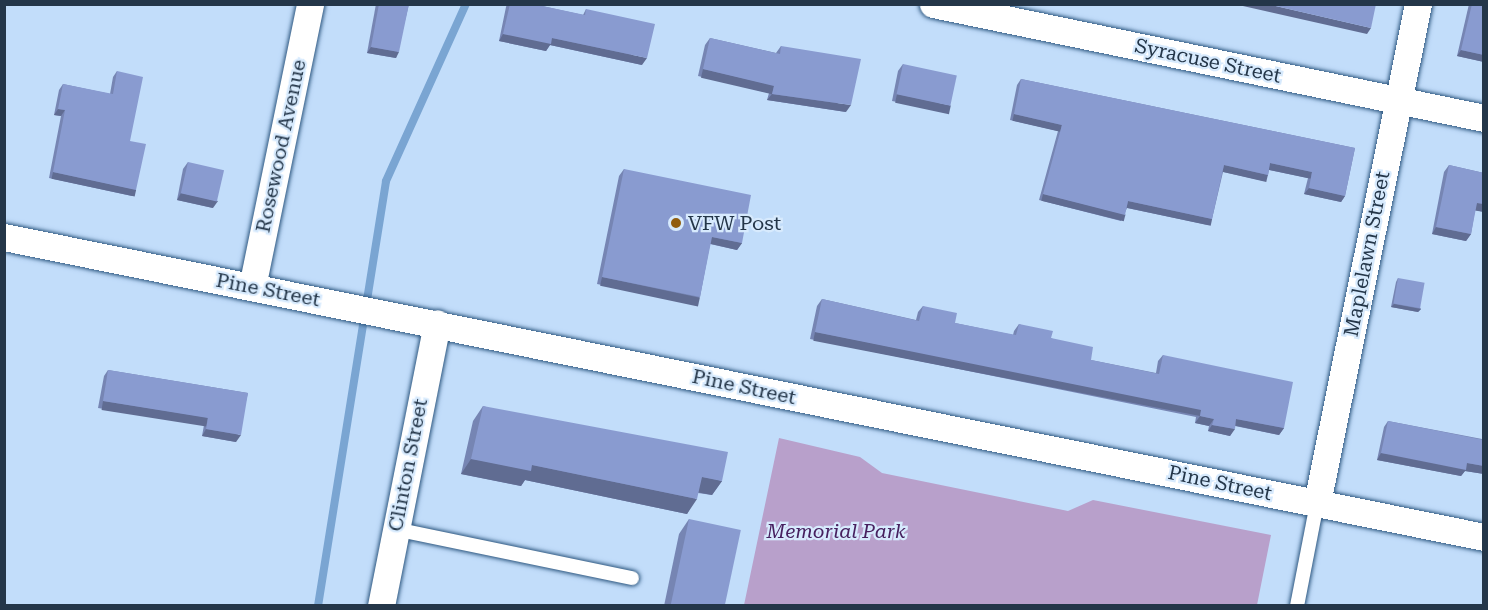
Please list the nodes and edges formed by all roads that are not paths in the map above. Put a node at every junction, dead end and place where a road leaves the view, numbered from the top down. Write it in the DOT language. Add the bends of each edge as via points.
graph roads {
  1 [pos="310,4"];
  2 [pos="933,4"];
  3 [pos="1418,4"];
  4 [pos="1398,101"];
  5 [pos="1484,118"];
  6 [pos="4,237"];
  7 [pos="252,287"];
  8 [pos="437,324"];
  9 [pos="1317,503"];
  10 [pos="395,529"];
  11 [pos="1484,537"];
  12 [pos="632,578"];
  13 [pos="381,606"];
  14 [pos="1297,606"];
  1 -- 7 [label="street, Rosewood Avenue"];
  2 -- 4 [label="street, Syracuse Street"];
  3 -- 4 [label="street, Maplelawn Street"];
  4 -- 5 [label="street, Syracuse Street"];
  4 -- 9 [label="street, Maplelawn Street"];
  6 -- 7 [label="street, Pine Street"];
  7 -- 8 [label="street, Pine Street"];
  8 -- 9 [label="street, Pine Street"];
  8 -- 10 [label="street, Clinton Street"];
  9 -- 11 [label="street, Pine Street"];
  9 -- 14 [label="lane"];
  10 -- 12 [label="lane"];
  10 -- 13 [label="street, Clinton Street"];
}
